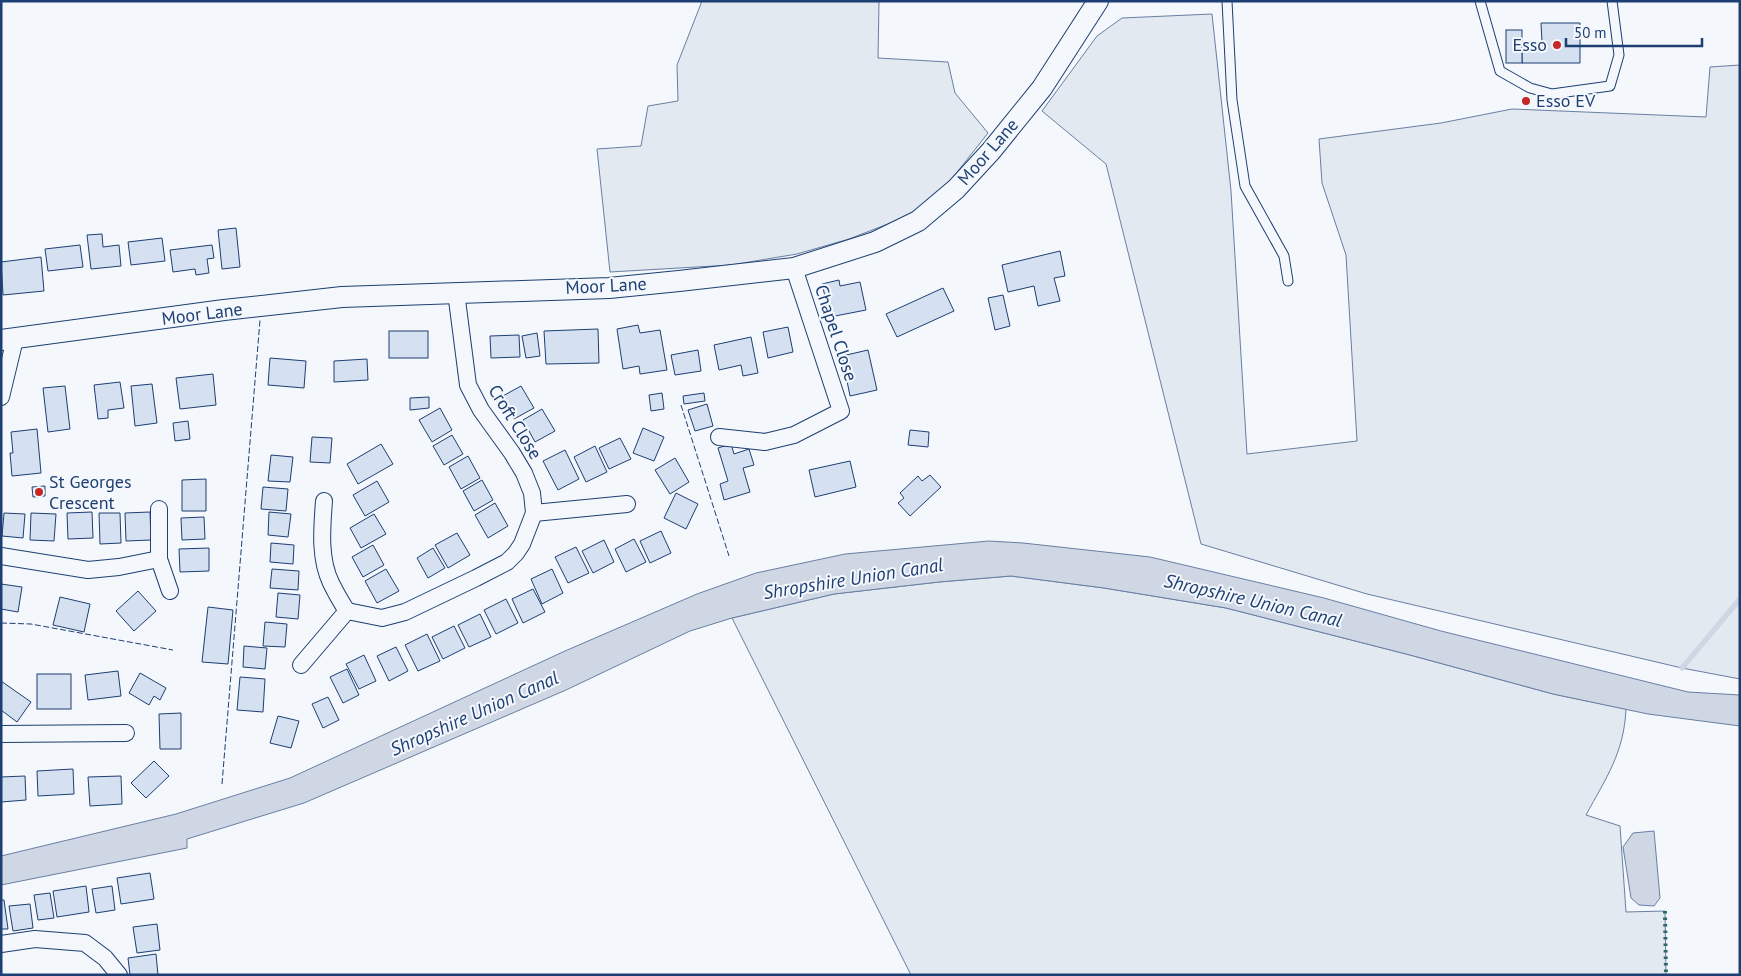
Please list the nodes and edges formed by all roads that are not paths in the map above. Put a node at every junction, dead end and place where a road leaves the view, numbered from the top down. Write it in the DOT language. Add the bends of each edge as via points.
graph roads {
  1 [pos="1098,1"];
  2 [pos="1228,1"];
  3 [pos="1480,1"];
  4 [pos="1612,1"];
  5 [pos="794,268"];
  6 [pos="1288,281"];
  7 [pos="456,292"];
  8 [pos="8,340"];
  9 [pos="1,397"];
  10 [pos="719,437"];
  11 [pos="324,501"];
  12 [pos="627,504"];
  13 [pos="159,509"];
  14 [pos="534,513"];
  15 [pos="1,556"];
  16 [pos="159,558"];
  17 [pos="170,591"];
  18 [pos="347,611"];
  19 [pos="300,665"];
  20 [pos="126,733"];
  21 [pos="1,734"];
  22 [pos="1,944"];
  23 [pos="118,975"];
  1 -- 5 [label="street, Moor Lane" via="1042,88 956,189 918,221 875,242"];
  2 -- 6 [label="lane" via="1232,100 1245,186 1284,256"];
  3 -- 4 [label="lane" via="1500,71 1530,88 1552,94 1610,86 1619,55"];
  5 -- 7 [label="street, Moor Lane" via="609,288"];
  5 -- 10 [label="street, Chapel Close" via="841,411 794,435 765,442"];
  7 -- 8 [label="street, Moor Lane" via="342,297"];
  7 -- 14 [label="street, Croft Close" via="468,384 481,410 524,473 532,493"];
  8 -- 9 [label="street"];
  11 -- 18 [label="street" via="323,554 330,582"];
  12 -- 14 [label="street"];
  13 -- 16 [label="street"];
  14 -- 18 [label="street" via="522,544 507,562 406,612 382,618"];
  15 -- 16 [label="street" via="88,570"];
  16 -- 17 [label="street"];
  18 -- 19 [label="street"];
  20 -- 21 [label="street"];
  22 -- 23 [label="street" via="35,939 85,943"];
}
